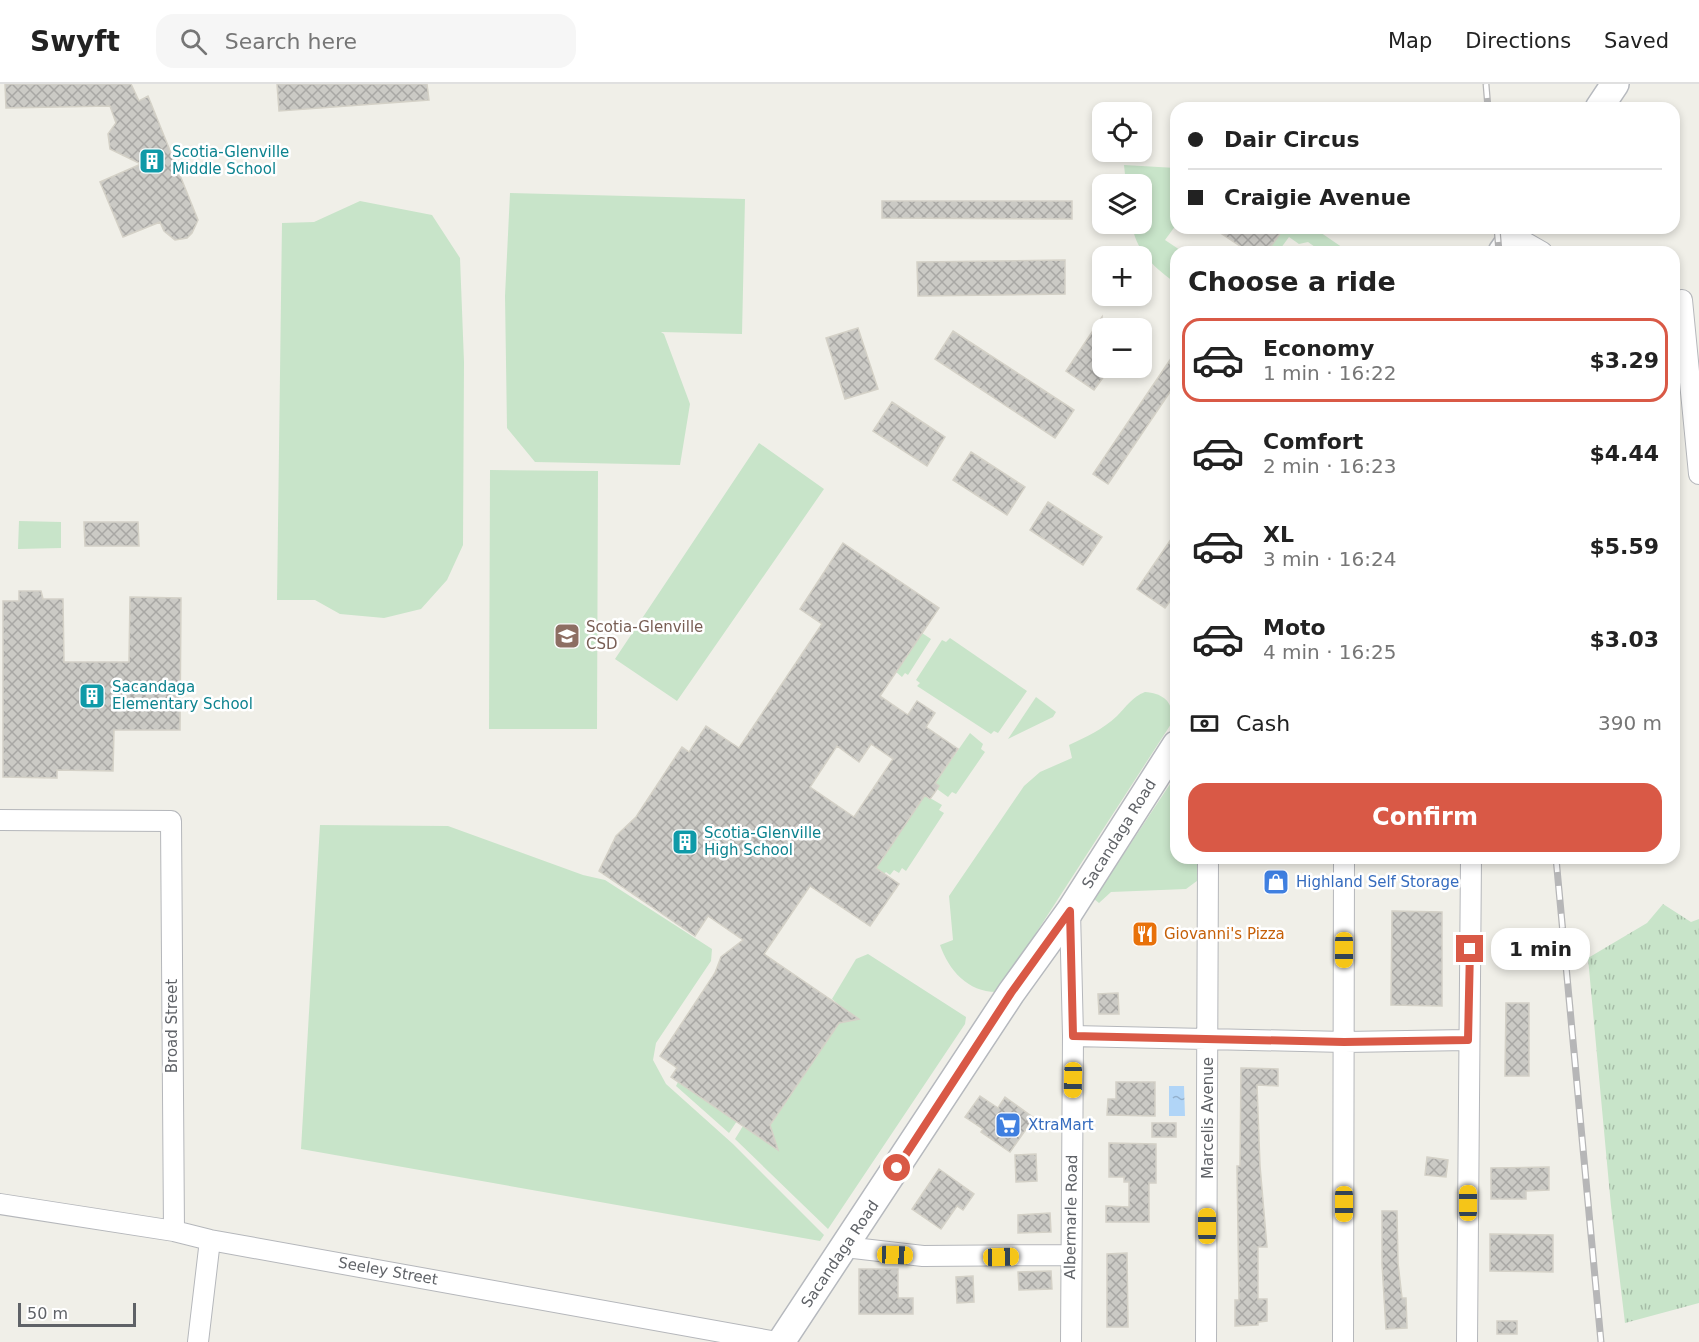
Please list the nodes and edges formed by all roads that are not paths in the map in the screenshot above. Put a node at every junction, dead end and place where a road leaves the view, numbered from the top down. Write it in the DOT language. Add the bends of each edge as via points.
graph roads {
  1 [pos="1615,84"];
  2 [pos="1603,102"];
  3 [pos="1512,238"];
  4 [pos="1529,246"];
  5 [pos="1685,300"];
  6 [pos="1699,474"];
  7 [pos="1170,754"];
  8 [pos="0,820"];
  9 [pos="1208,864"];
  10 [pos="1344,864"];
  11 [pos="1471,864"];
  12 [pos="1070,911"];
  13 [pos="1073,1036"];
  14 [pos="1208,1040"];
  15 [pos="1468,1040"];
  16 [pos="1344,1042"];
  17 [pos="0,1204"];
  18 [pos="174,1231"];
  19 [pos="210,1240"];
  20 [pos="845,1247"];
  21 [pos="1071,1255"];
  22 [pos="198,1342"];
  23 [pos="779,1342"];
  24 [pos="1071,1342"];
  25 [pos="1206,1342"];
  26 [pos="1343,1342"];
  27 [pos="1467,1342"];
  1 -- 2 [label="main road"];
  3 -- 4 [label="street"];
  5 -- 6 [label="street"];
  7 -- 12 [label="main road, Sacandaga Road"];
  8 -- 18 [label="street, Broad Street" via="171,821"];
  9 -- 14 [label="street, Marcelis Avenue"];
  10 -- 16 [label="street"];
  11 -- 15 [label="street"];
  12 -- 13 [label="street, Albermarle Road"];
  12 -- 20 [label="main road, Sacandaga Road" via="1011,993"];
  13 -- 14 [label="street"];
  13 -- 21 [label="street, Albermarle Road"];
  14 -- 16 [label="street"];
  14 -- 25 [label="street, Marcelis Avenue"];
  15 -- 16 [label="street"];
  15 -- 27 [label="street"];
  16 -- 26 [label="street"];
  17 -- 18 [label="street, Seeley Street"];
  18 -- 19 [label="street, Seeley Street"];
  19 -- 22 [label="street"];
  19 -- 23 [label="street, Seeley Street"];
  20 -- 21 [label="street" via="923,1256"];
  20 -- 23 [label="main road, Sacandaga Road"];
  21 -- 24 [label="street, Albermarle Road"];
}
